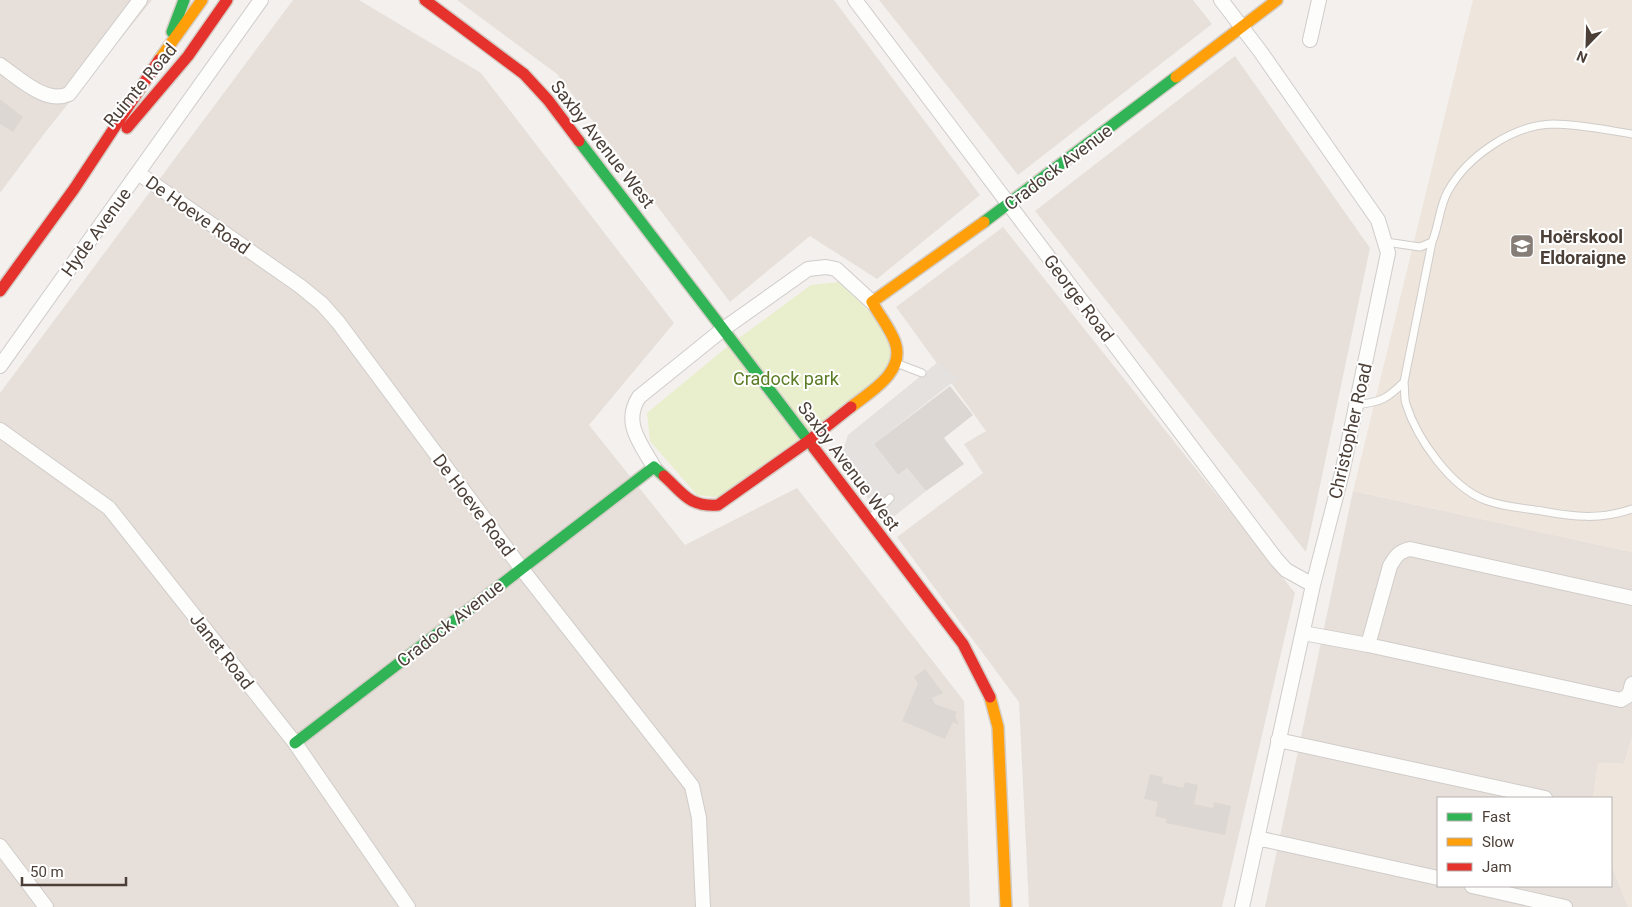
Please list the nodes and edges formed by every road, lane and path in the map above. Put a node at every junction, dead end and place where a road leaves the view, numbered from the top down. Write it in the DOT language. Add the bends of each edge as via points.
graph roads {
  1 [pos="140,0"];
  2 [pos="184,0"];
  3 [pos="202,0"];
  4 [pos="228,0"];
  5 [pos="262,0"];
  6 [pos="425,0"];
  7 [pos="855,0"];
  8 [pos="1221,0"];
  9 [pos="1277,0"];
  10 [pos="1320,0"];
  11 [pos="1240,27"];
  12 [pos="1310,40"];
  13 [pos="170,43"];
  14 [pos="0,65"];
  15 [pos="1632,134"];
  16 [pos="138,173"];
  17 [pos="74,189"];
  18 [pos="1008,205"];
  19 [pos="1386,242"];
  20 [pos="1432,242"];
  21 [pos="0,291"];
  22 [pos="872,302"];
  23 [pos="722,330"];
  24 [pos="896,362"];
  25 [pos="0,366"];
  26 [pos="922,373"];
  27 [pos="1404,382"];
  28 [pos="1356,405"];
  29 [pos="0,430"];
  30 [pos="807,442"];
  31 [pos="654,467"];
  32 [pos="890,498"];
  33 [pos="1632,509"];
  34 [pos="869,520"];
  35 [pos="521,568"];
  36 [pos="1313,585"];
  37 [pos="1632,598"];
  38 [pos="1303,633"];
  39 [pos="1368,644"];
  40 [pos="1632,684"];
  41 [pos="1278,740"];
  42 [pos="294,743"];
  43 [pos="1541,797"];
  44 [pos="1258,838"];
  45 [pos="0,846"];
  46 [pos="1437,878"];
  47 [pos="1476,887"];
  48 [pos="46,907"];
  49 [pos="408,907"];
  50 [pos="703,907"];
  51 [pos="1006,907"];
  52 [pos="1242,907"];
  53 [pos="1566,907"];
  1 -- 14 [label="street" via="72,92 65,96 36,90"];
  2 -- 13 [label="street" via="173,25"];
  3 -- 13 [label="street, Ruimte Road"];
  4 -- 17 [label="street, Ruimte Road" via="188,56"];
  5 -- 16 [label="street, Hyde Avenue"];
  6 -- 23 [label="street, Saxby Avenue West" via="524,74 548,100"];
  7 -- 18 [label="street, George Road"];
  8 -- 11 [label="street, Christopher Road"];
  9 -- 11 [label="street, Cradock Avenue"];
  10 -- 12 [label="street"];
  11 -- 18 [label="street, Cradock Avenue"];
  11 -- 19 [label="street, Christopher Road" via="1378,220"];
  13 -- 17 [label="street, Ruimte Road"];
  15 -- 20 [label="lane" via="1551,124 1518,132 1493,143 1448,190"];
  16 -- 25 [label="street, Hyde Avenue"];
  16 -- 35 [label="street, De Hoeve Road" via="322,304"];
  17 -- 21 [label="street, Ruimte Road"];
  18 -- 22 [label="street, Cradock Avenue"];
  18 -- 36 [label="street, George Road" via="1276,559 1286,570"];
  19 -- 20 [label="lane" via="1420,247"];
  19 -- 28 [label="street, Christopher Road" via="1388,254"];
  20 -- 27 [label="lane"];
  22 -- 23 [label="street" via="836,269 816,267 800,274"];
  22 -- 24 [label="street" via="896,343"];
  23 -- 30 [label="street, Saxby Avenue West"];
  23 -- 31 [label="street" via="639,396 632,406 634,432"];
  24 -- 26 [label="lane"];
  24 -- 30 [label="street" via="886,379"];
  27 -- 28 [label="lane" via="1378,403"];
  27 -- 33 [label="lane" via="1406,404 1425,444 1455,481 1483,499 1574,517 1604,517"];
  28 -- 36 [label="street, Christopher Road"];
  29 -- 42 [label="street, Janet Road" via="109,508"];
  30 -- 31 [label="street" via="718,505 694,503"];
  30 -- 34 [label="street, Saxby Avenue West"];
  31 -- 35 [label="street, Cradock Avenue"];
  32 -- 34 [label="lane"];
  34 -- 51 [label="street, Saxby Avenue West" via="963,644 993,701 998,727"];
  35 -- 42 [label="street, Cradock Avenue"];
  35 -- 50 [label="street, De Hoeve Road" via="692,786 699,818"];
  36 -- 38 [label="street, Christopher Road"];
  37 -- 39 [label="street" via="1410,549 1396,555 1390,566"];
  38 -- 39 [label="street"];
  38 -- 41 [label="street, Christopher Road"];
  39 -- 40 [label="street" via="1621,700 1627,698"];
  41 -- 43 [label="street"];
  41 -- 44 [label="street, Christopher Road"];
  42 -- 49 [label="street, Janet Road"];
  44 -- 46 [label="street"];
  44 -- 52 [label="street, Christopher Road"];
  45 -- 48 [label="street"];
  47 -- 53 [label="street"];
}
